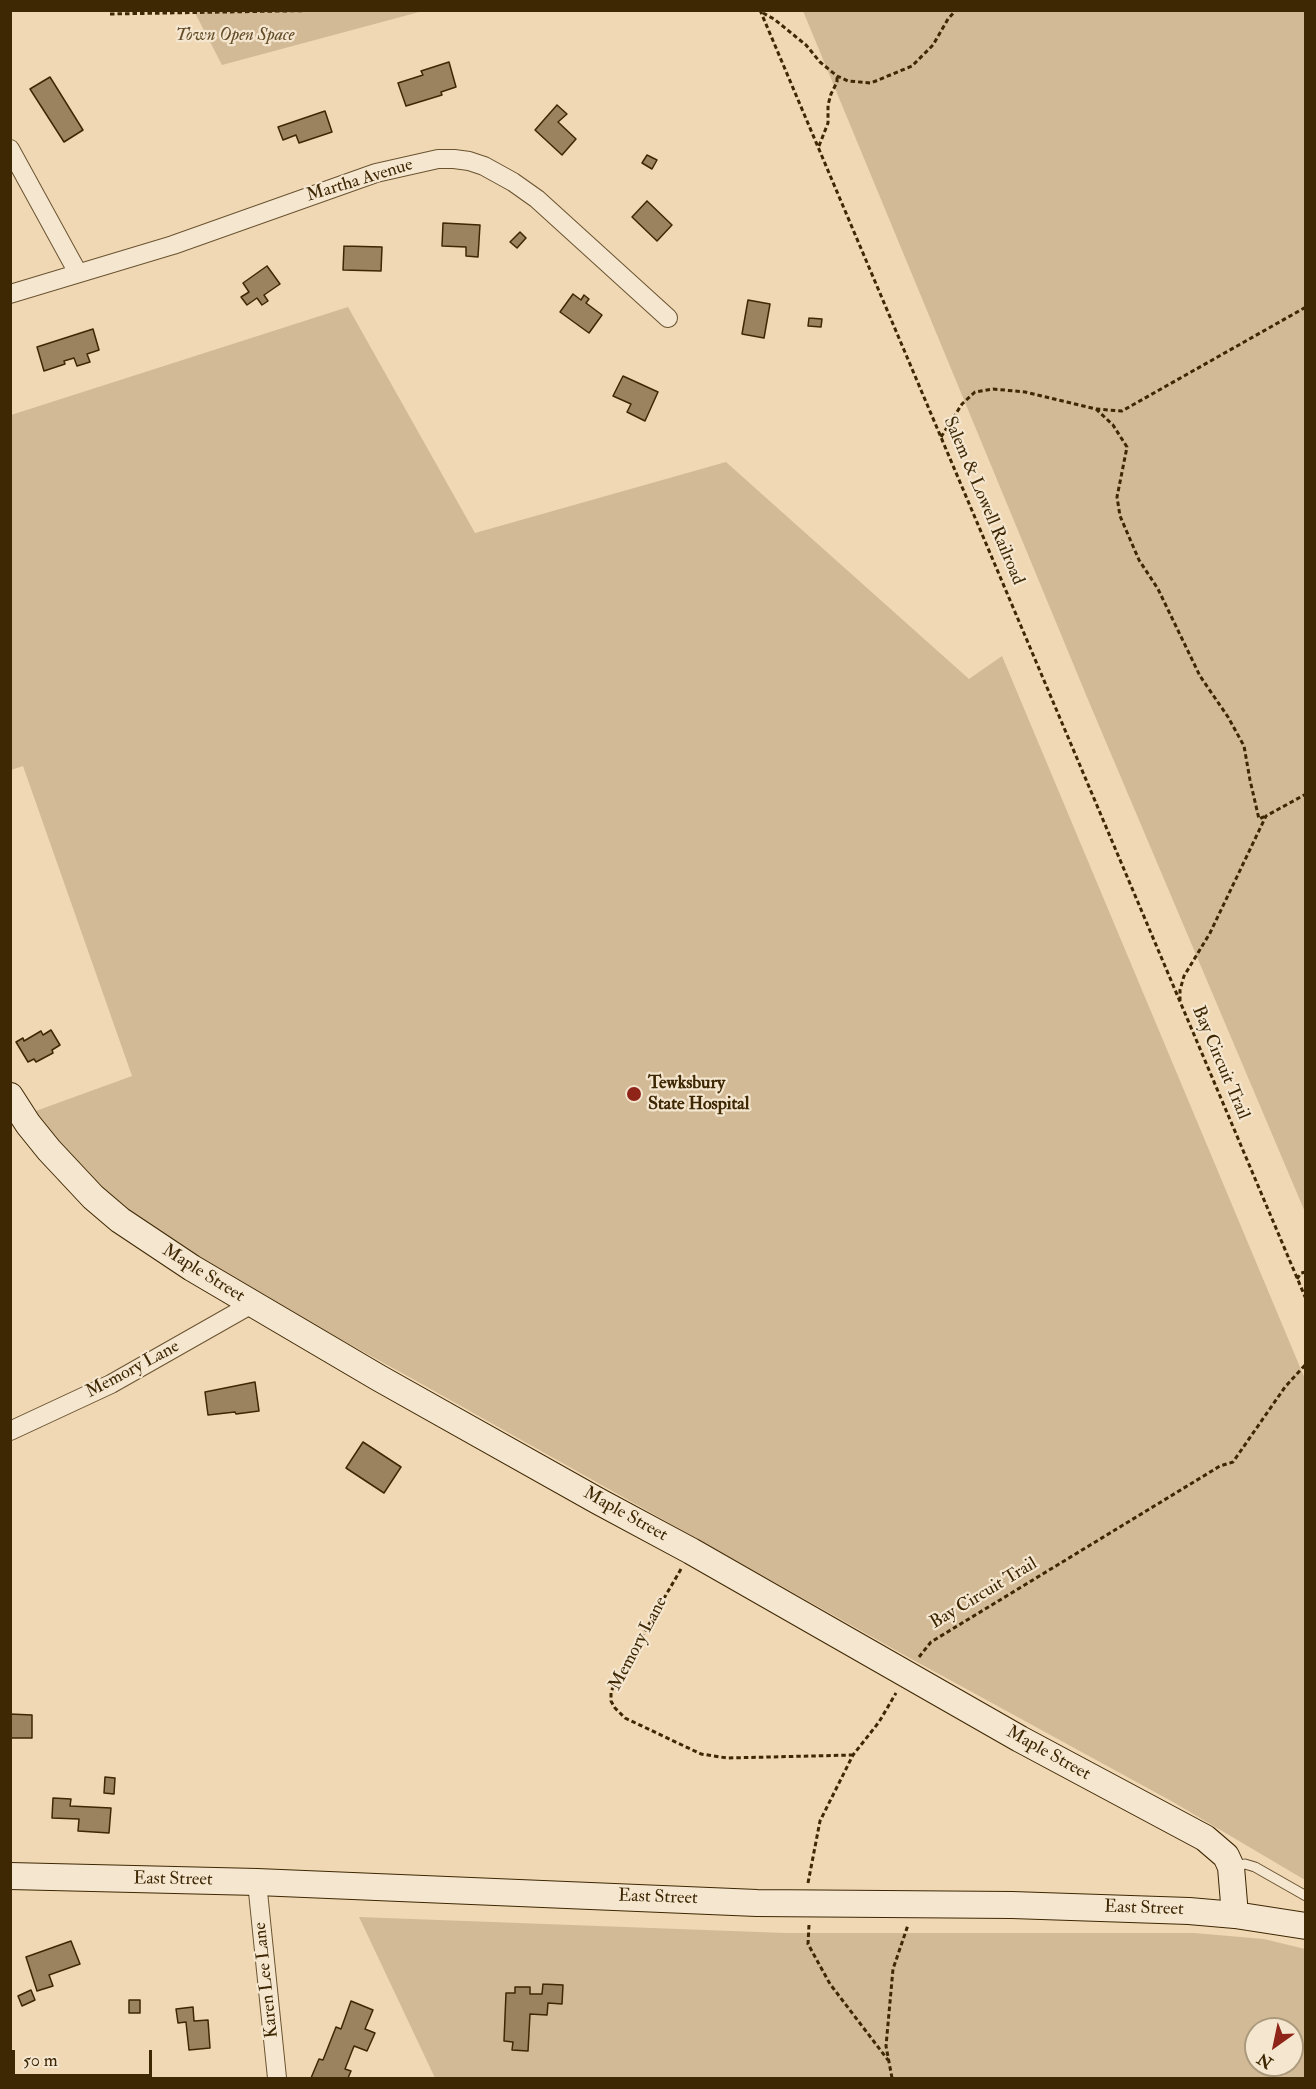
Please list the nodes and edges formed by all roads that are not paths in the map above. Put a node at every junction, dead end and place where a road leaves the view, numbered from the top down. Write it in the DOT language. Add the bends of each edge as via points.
graph roads {
  1 [pos="10,150"];
  2 [pos="78,273"];
  3 [pos="10,294"];
  4 [pos="668,318"];
  5 [pos="10,1096"];
  6 [pos="252,1304"];
  7 [pos="10,1431"];
  8 [pos="1230,1867"];
  9 [pos="10,1876"];
  10 [pos="257,1882"];
  11 [pos="1305,1896"];
  12 [pos="1235,1915"];
  13 [pos="1305,1926"];
  14 [pos="277,2079"];
  1 -- 2 [label="street"];
  2 -- 3 [label="street, Martha Avenue"];
  2 -- 4 [label="street, Martha Avenue" via="173,245 376,173 454,159 484,166 537,199"];
  5 -- 6 [label="street, Maple Street" via="49,1150 102,1205 192,1268"];
  6 -- 7 [label="street, Memory Lane" via="111,1384"];
  6 -- 8 [label="street, Maple Street" via="1020,1739 1205,1838 1226,1856"];
  8 -- 11 [label="lane" via="1245,1864 1256,1868"];
  8 -- 12 [label="street"];
  9 -- 10 [label="street, East Street"];
  10 -- 12 [label="street, East Street" via="747,1902"];
  10 -- 14 [label="street, Karen Lee Lane"];
  12 -- 13 [label="street, East Street"];
}
